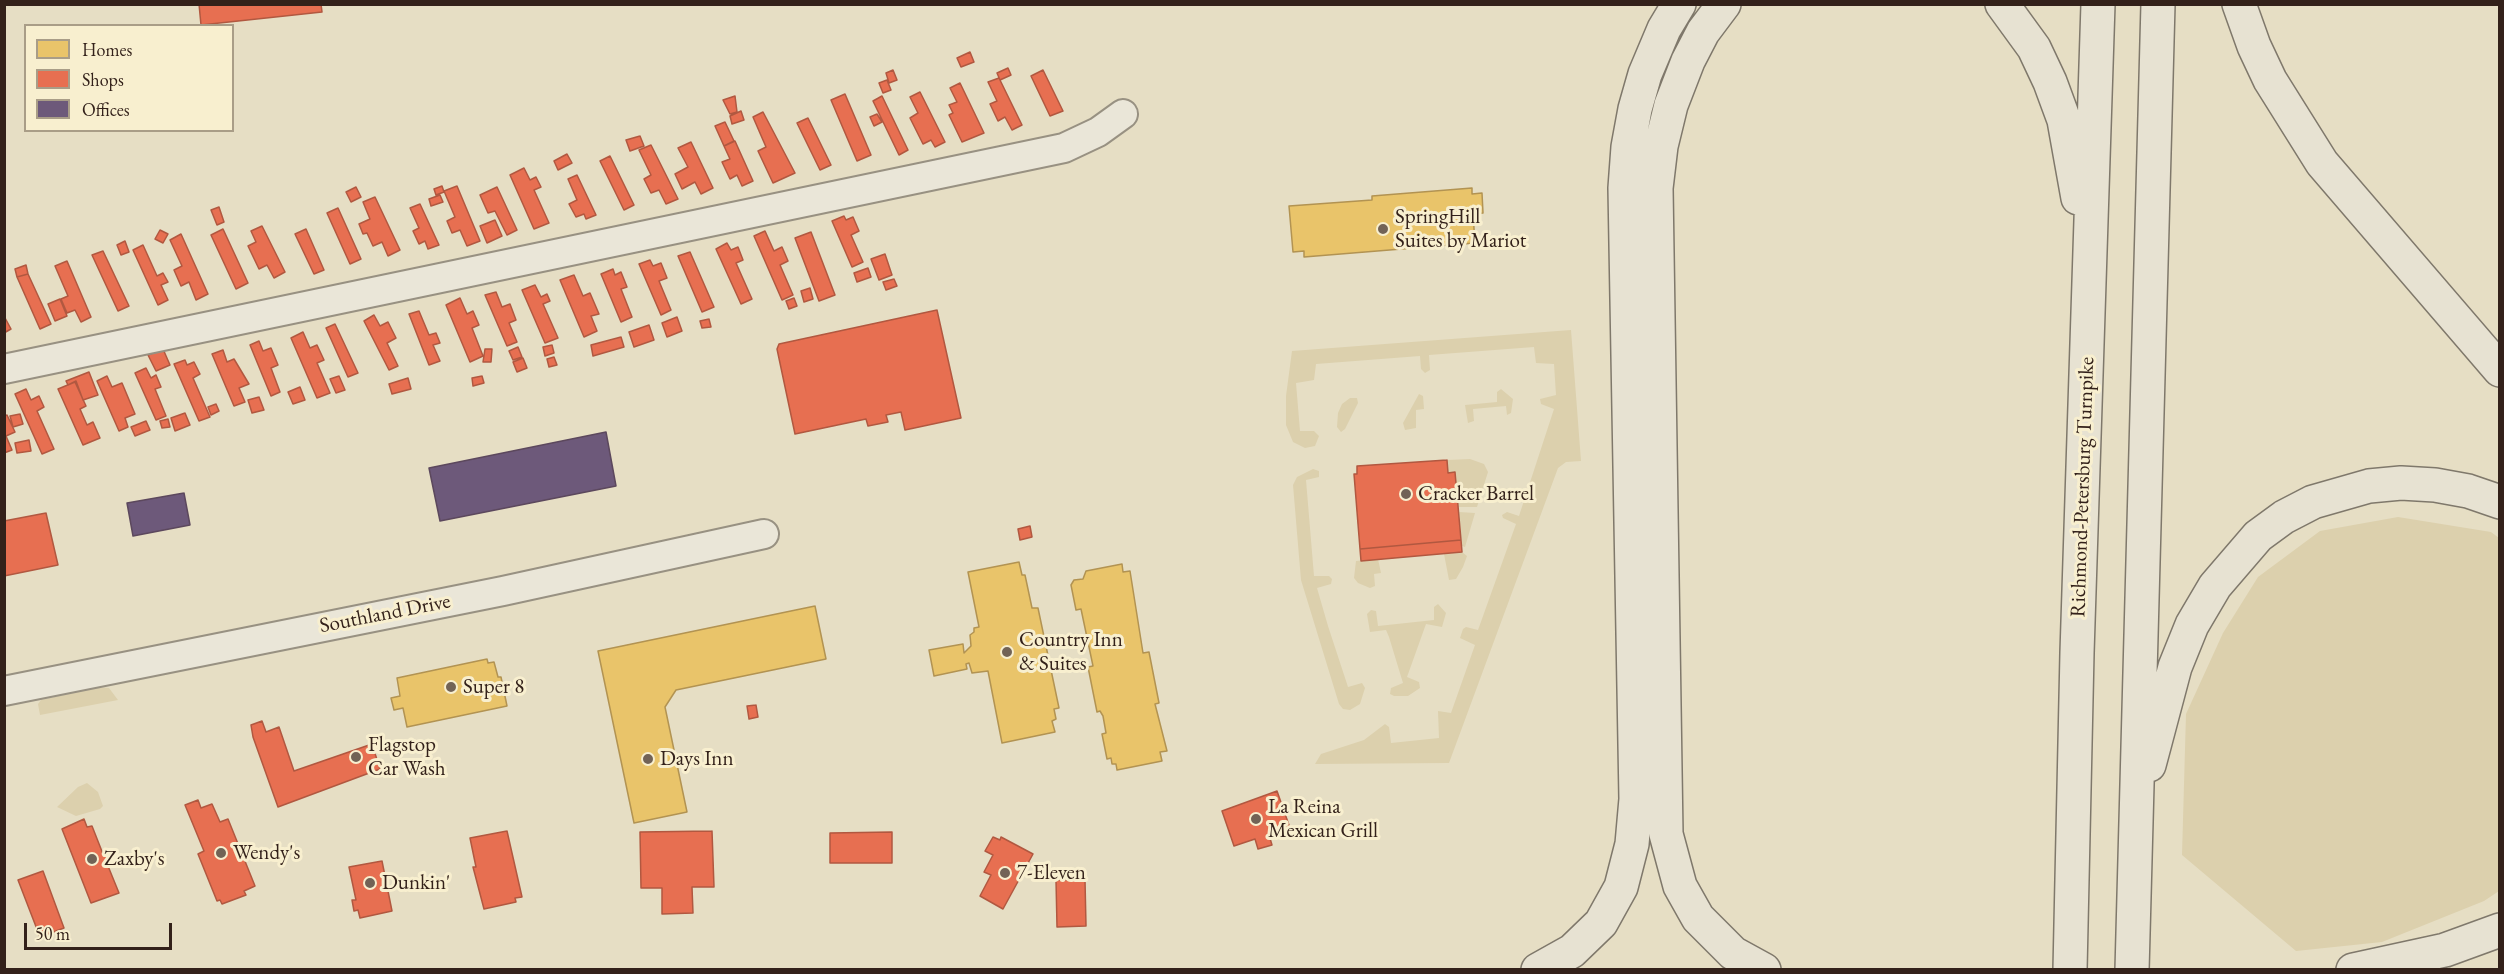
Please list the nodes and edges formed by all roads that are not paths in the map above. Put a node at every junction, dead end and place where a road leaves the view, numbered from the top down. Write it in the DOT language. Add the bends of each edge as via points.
graph roads {
  1 [pos="1679,4"];
  2 [pos="1724,4"];
  3 [pos="2002,4"];
  4 [pos="2098,4"];
  5 [pos="2158,4"];
  6 [pos="2239,4"];
  7 [pos="1123,114"];
  8 [pos="2090,271"];
  9 [pos="4,369"];
  10 [pos="2499,370"];
  11 [pos="2499,502"];
  12 [pos="764,534"];
  13 [pos="4,691"];
  14 [pos="2135,816"];
  15 [pos="2499,930"];
  16 [pos="1538,969"];
  17 [pos="1764,969"];
  18 [pos="2070,969"];
  19 [pos="2132,969"];
  20 [pos="2353,969"];
  1 -- 16 [label="highway" via="1664,29 1635,109 1625,188 1636,799 1632,844 1621,887 1601,923 1572,951"];
  2 -- 17 [label="highway" via="1703,32 1671,105 1656,188 1666,834 1680,886 1698,918 1733,953"];
  3 -- 8 [label="highway" via="2034,48 2064,120"];
  4 -- 8 [label="highway, Richmond-Petersburg Turnpike"];
  5 -- 14 [label="highway"];
  6 -- 10 [label="highway" via="2270,80 2322,162"];
  7 -- 9 [label="street" via="1098,132 1064,148"];
  8 -- 18 [label="highway, Richmond-Petersburg Turnpike"];
  11 -- 14 [label="highway" via="2435,485 2369,486 2313,502 2258,537 2215,586 2192,625 2175,667"];
  12 -- 13 [label="street, Southland Drive" via="503,591"];
  14 -- 19 [label="highway"];
  15 -- 20 [label="highway" via="2445,950"];
}
